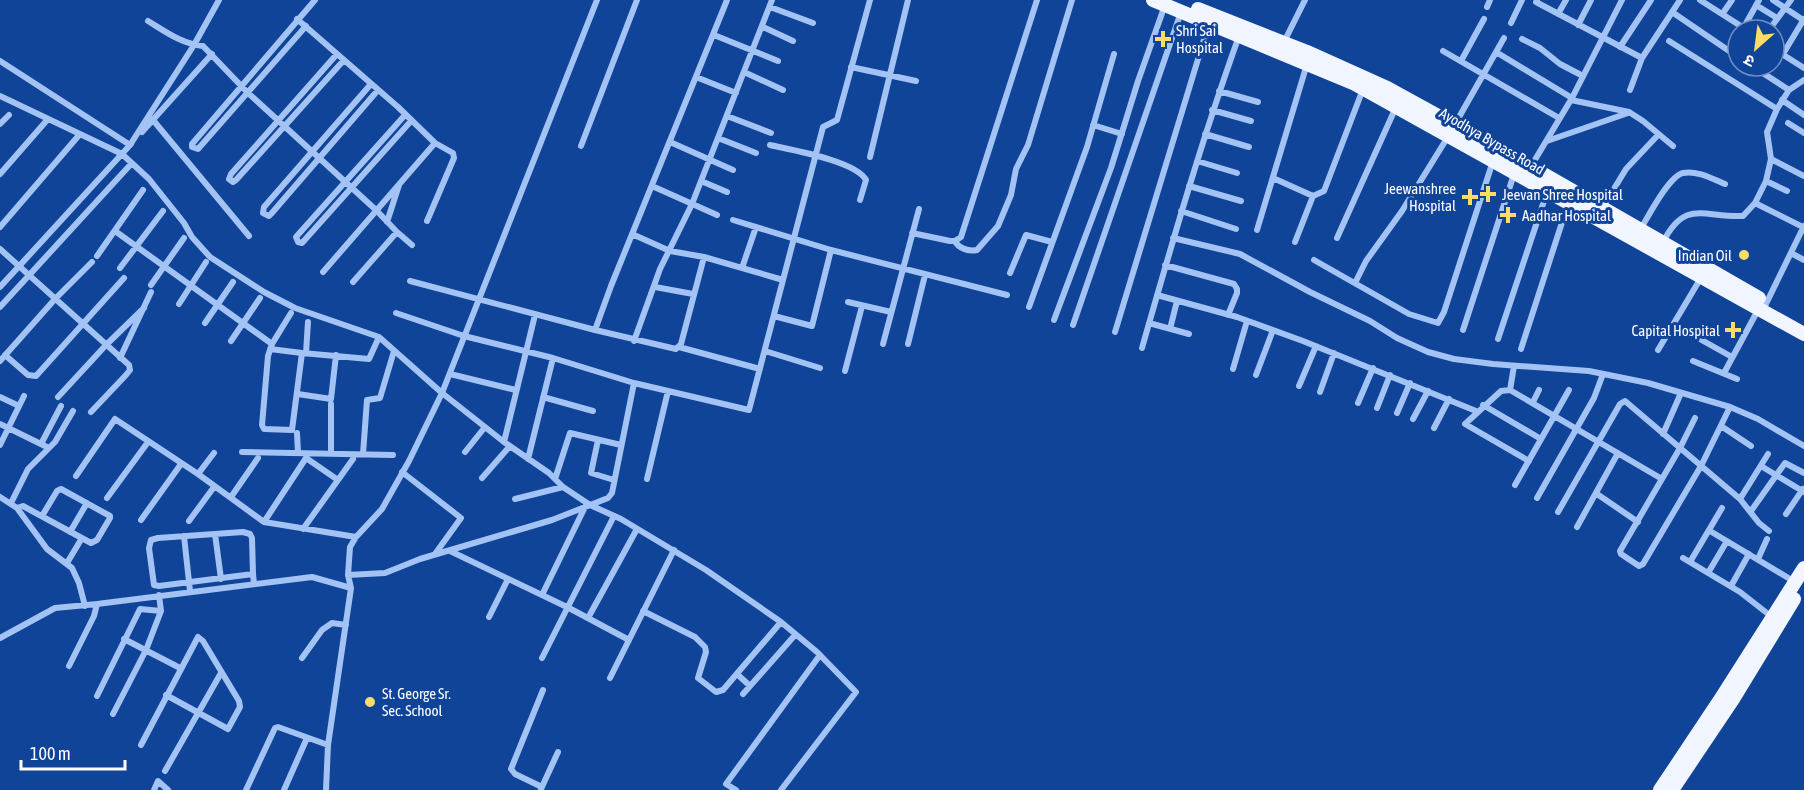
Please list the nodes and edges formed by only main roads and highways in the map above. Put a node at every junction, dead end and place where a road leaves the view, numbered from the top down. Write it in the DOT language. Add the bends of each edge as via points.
graph roads {
  1 [pos="1171,4"];
  2 [pos="1240,31"];
  3 [pos="1452,129"];
  4 [pos="1524,173"];
  5 [pos="1570,197"];
  6 [pos="1599,214"];
  7 [pos="1705,272"];
  8 [pos="1763,305"];
  9 [pos="1804,324"];
  10 [pos="1804,334"];
  11 [pos="1804,568"];
  12 [pos="1800,582"];
  13 [pos="1660,790"];
  14 [pos="1672,790"];
  1 -- 2 [label="main road, Ayodhya Bypass Road"];
  2 -- 3 [label="main road, Ayodhya Bypass Road" via="1396,107"];
  2 -- 3 [label="main road, Ayodhya Bypass Road" via="1284,43 1388,88"];
  3 -- 4 [label="main road, Ayodhya Bypass Road"];
  3 -- 4 [label="main road, Ayodhya Bypass Road" via="1494,161"];
  4 -- 5 [label="main road, Ayodhya Bypass Road"];
  4 -- 5 [label="main road, Ayodhya Bypass Road" via="1547,192"];
  5 -- 6 [label="main road, Ayodhya Bypass Road"];
  6 -- 7 [label="main road, Ayodhya Bypass Road"];
  6 -- 7 [label="main road, Ayodhya Bypass Road" via="1663,242"];
  7 -- 8 [label="main road, Ayodhya Bypass Road"];
  8 -- 9 [label="main road, Ayodhya Bypass Road"];
  8 -- 10 [label="main road, Ayodhya Bypass Road"];
  11 -- 12 [label="main road"];
  12 -- 13 [label="main road" via="1772,618"];
  12 -- 14 [label="main road" via="1733,699"];
}
